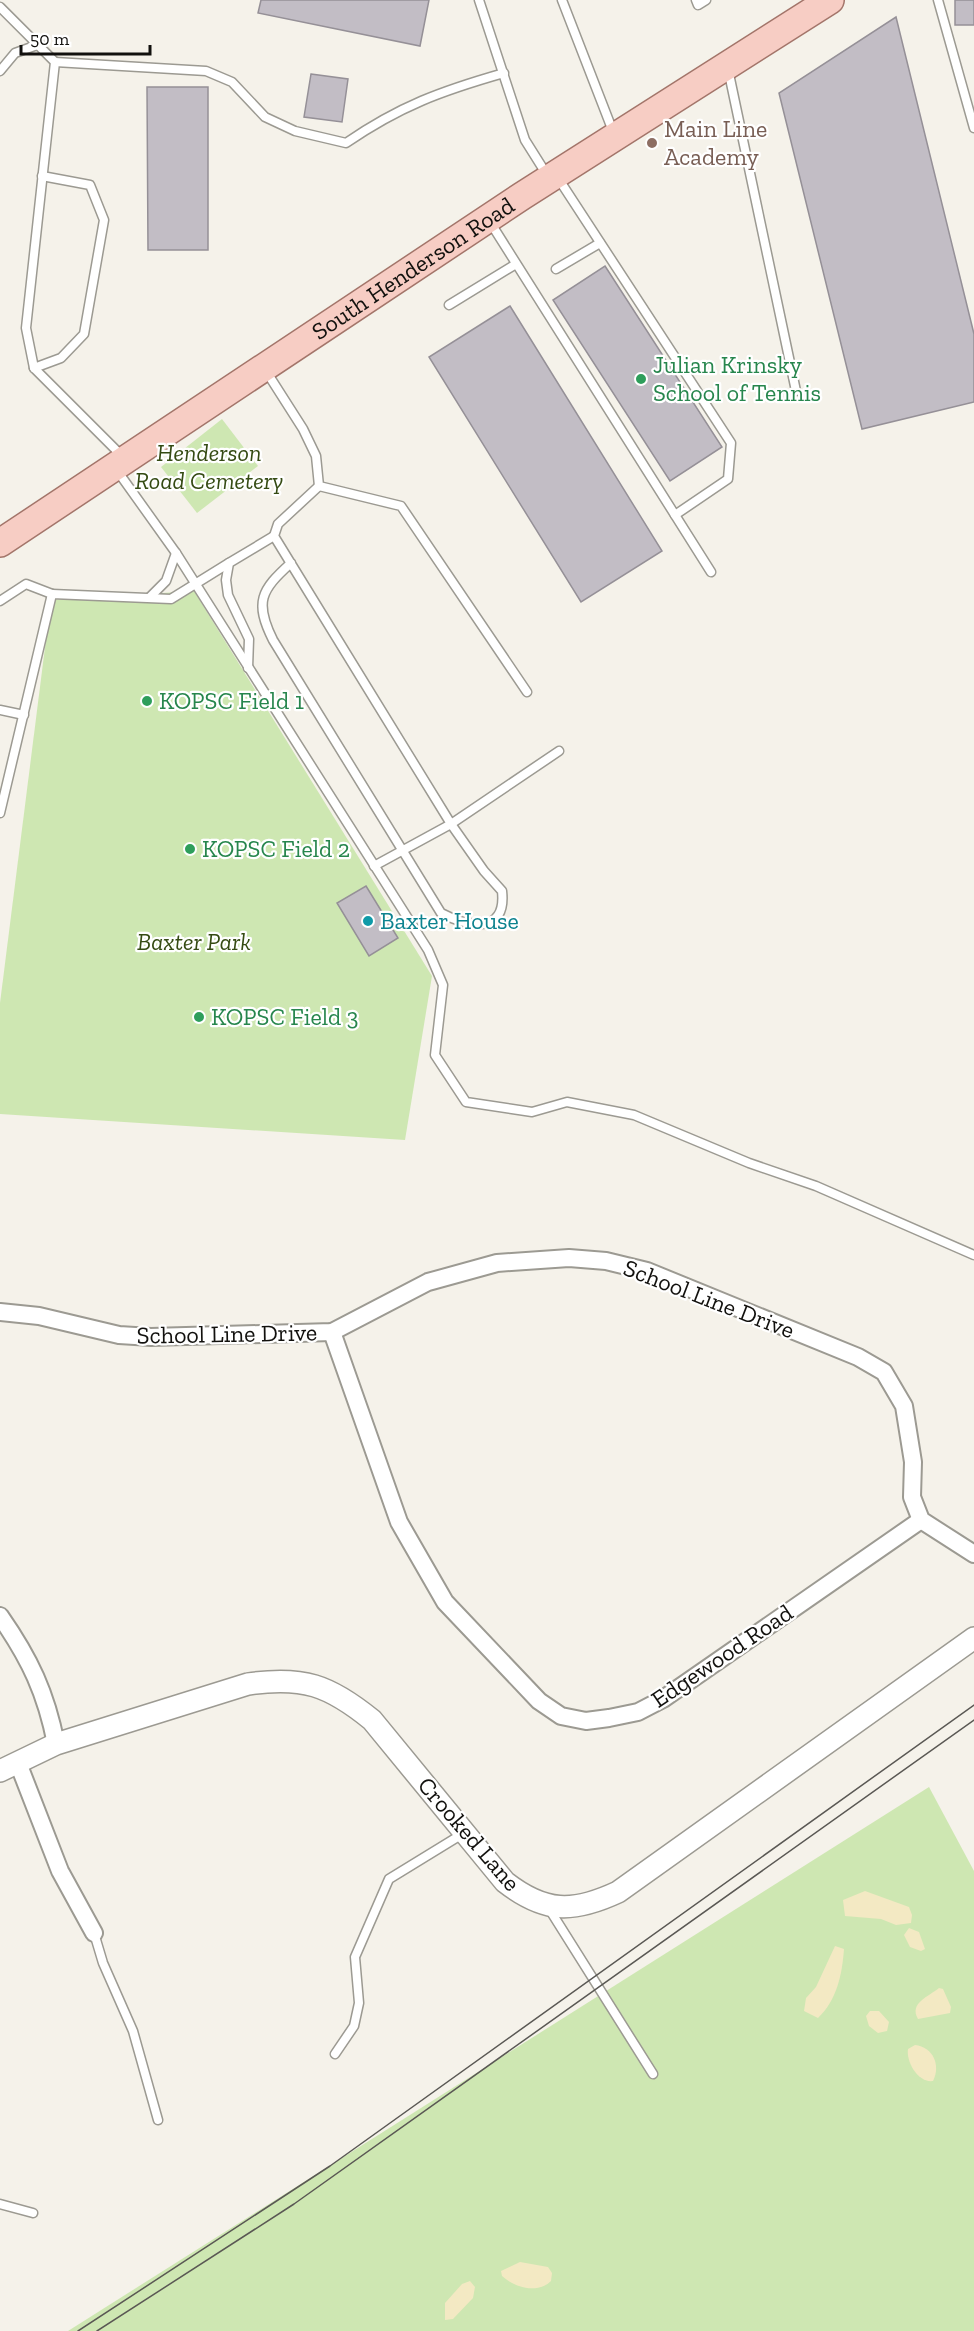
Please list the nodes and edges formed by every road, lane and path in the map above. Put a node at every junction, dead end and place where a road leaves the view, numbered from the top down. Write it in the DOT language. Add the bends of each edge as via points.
graph roads {
  1 [pos="479,0"];
  2 [pos="562,0"];
  3 [pos="696,0"];
  4 [pos="706,0"];
  5 [pos="938,0"];
  6 [pos="815,6"];
  7 [pos="0,7"];
  8 [pos="40,44"];
  9 [pos="55,62"];
  10 [pos="727,66"];
  11 [pos="0,71"];
  12 [pos="504,73"];
  13 [pos="974,128"];
  14 [pos="615,137"];
  15 [pos="42,176"];
  16 [pos="553,177"];
  17 [pos="488,219"];
  18 [pos="600,243"];
  19 [pos="516,264"];
  20 [pos="556,269"];
  21 [pos="449,305"];
  22 [pos="34,368"];
  23 [pos="264,368"];
  24 [pos="796,391"];
  25 [pos="120,463"];
  26 [pos="318,486"];
  27 [pos="675,515"];
  28 [pos="274,536"];
  29 [pos="0,543"];
  30 [pos="176,553"];
  31 [pos="229,563"];
  32 [pos="291,563"];
  33 [pos="711,572"];
  34 [pos="196,585"];
  35 [pos="52,594"];
  36 [pos="150,597"];
  37 [pos="0,601"];
  38 [pos="249,668"];
  39 [pos="527,692"];
  40 [pos="0,710"];
  41 [pos="24,715"];
  42 [pos="560,752"];
  43 [pos="0,813"];
  44 [pos="451,824"];
  45 [pos="404,849"];
  46 [pos="374,866"];
  47 [pos="974,1255"];
  48 [pos="0,1312"];
  49 [pos="332,1332"];
  50 [pos="921,1520"];
  51 [pos="974,1554"];
  52 [pos="0,1616"];
  53 [pos="974,1638"];
  54 [pos="56,1744"];
  55 [pos="9,1767"];
  56 [pos="465,1833"];
  57 [pos="548,1906"];
  58 [pos="94,1933"];
  59 [pos="335,2054"];
  60 [pos="653,2074"];
  61 [pos="158,2120"];
  62 [pos="0,2204"];
  63 [pos="33,2213"];
  1 -- 12 [label="lane"];
  2 -- 14 [label="lane"];
  3 -- 4 [label="lane" via="698,5"];
  5 -- 13 [label="lane"];
  6 -- 10 [label="main road, South Henderson Road"];
  7 -- 8 [label="lane"];
  8 -- 9 [label="lane"];
  8 -- 11 [label="lane" via="15,53"];
  9 -- 12 [label="lane" via="206,71 232,82 265,117 295,131 346,143 382,118 438,93"];
  9 -- 15 [label="lane"];
  10 -- 14 [label="main road, South Henderson Road"];
  10 -- 24 [label="lane"];
  12 -- 16 [label="lane" via="525,140"];
  14 -- 16 [label="main road, South Henderson Road"];
  15 -- 22 [label="lane" via="26,328"];
  15 -- 22 [label="lane" via="90,185 104,220 84,334 61,358"];
  16 -- 17 [label="main road, South Henderson Road"];
  16 -- 18 [label="lane"];
  17 -- 19 [label="lane"];
  17 -- 23 [label="main road, South Henderson Road"];
  18 -- 20 [label="lane"];
  18 -- 27 [label="lane" via="731,443 728,479"];
  19 -- 21 [label="lane"];
  19 -- 27 [label="lane"];
  22 -- 25 [label="lane"];
  23 -- 25 [label="main road, South Henderson Road"];
  23 -- 26 [label="lane" via="316,456"];
  25 -- 29 [label="main road, South Henderson Road"];
  25 -- 30 [label="lane"];
  26 -- 28 [label="lane" via="278,524"];
  26 -- 39 [label="lane" via="401,506"];
  27 -- 33 [label="lane"];
  28 -- 31 [label="lane"];
  28 -- 32 [label="lane"];
  30 -- 34 [label="lane"];
  30 -- 36 [label="lane" via="166,581"];
  31 -- 34 [label="lane"];
  31 -- 38 [label="lane" via="228,595 249,639"];
  32 -- 44 [label="lane"];
  32 -- 45 [label="lane" via="264,592 263,620"];
  34 -- 36 [label="lane" via="171,599"];
  34 -- 38 [label="lane"];
  35 -- 36 [label="lane"];
  35 -- 37 [label="lane" via="26,584"];
  35 -- 41 [label="lane"];
  38 -- 46 [label="lane"];
  40 -- 41 [label="lane"];
  41 -- 43 [label="lane"];
  42 -- 44 [label="lane"];
  44 -- 45 [label="lane"];
  44 -- 45 [label="lane" via="502,891 503,907 490,923 465,922 441,913"];
  45 -- 46 [label="lane"];
  46 -- 47 [label="lane" via="428,950 443,986 435,1055 466,1102 532,1112 567,1102 634,1115 816,1186"];
  48 -- 49 [label="street, School Line Drive" via="39,1316 119,1335 151,1337"];
  49 -- 50 [label="street, School Line Drive" via="428,1282 497,1263 569,1258 606,1261 647,1271 858,1357 884,1372 904,1406 913,1462 912,1497"];
  49 -- 50 [label="street, Edgewood Road" via="399,1522 445,1602 539,1701 561,1716 586,1721 609,1718 638,1712 663,1699"];
  50 -- 51 [label="street"];
  52 -- 54 [label="street" via="34,1670 48,1705"];
  53 -- 57 [label="street, Crooked Lane" via="618,1892 596,1902"];
  54 -- 55 [label="street, Crooked Lane"];
  54 -- 56 [label="street, Crooked Lane" via="248,1684 304,1682 328,1689 372,1720"];
  55 -- 58 [label="street"];
  56 -- 57 [label="street, Crooked Lane" via="505,1882 524,1897"];
  56 -- 59 [label="lane" via="389,1879 355,1957 359,2003 354,2026"];
  57 -- 60 [label="lane"];
  58 -- 61 [label="lane" via="133,2031"];
  62 -- 63 [label="lane"];
}
